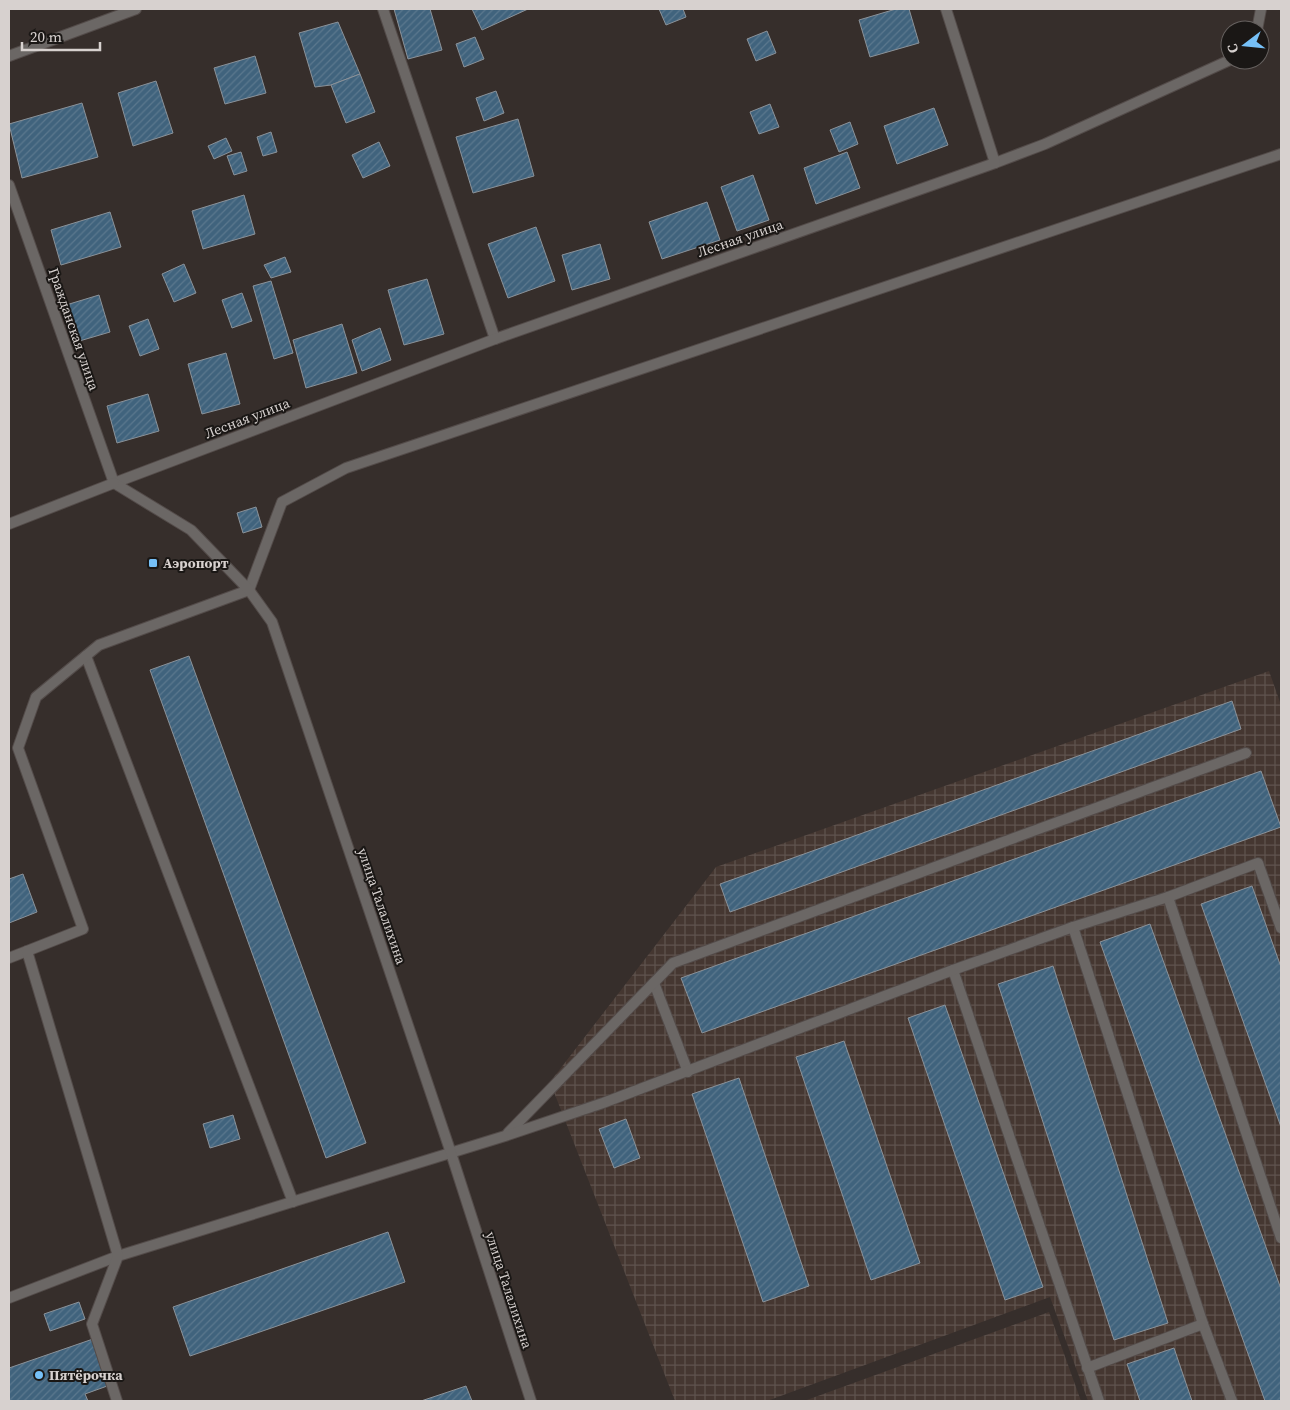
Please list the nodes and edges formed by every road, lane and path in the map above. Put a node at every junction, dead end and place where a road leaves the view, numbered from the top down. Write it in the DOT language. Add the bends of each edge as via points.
graph roads {
  1 [pos="136,9"];
  2 [pos="383,9"];
  3 [pos="946,9"];
  4 [pos="9,56"];
  5 [pos="1220,65"];
  6 [pos="1281,154"];
  7 [pos="995,163"];
  8 [pos="9,185"];
  9 [pos="495,339"];
  10 [pos="114,483"];
  11 [pos="9,524"];
  12 [pos="249,590"];
  13 [pos="86,656"];
  14 [pos="13,750"];
  15 [pos="1246,753"];
  16 [pos="1168,897"];
  17 [pos="1073,927"];
  18 [pos="1281,928"];
  19 [pos="28,951"];
  20 [pos="9,958"];
  21 [pos="954,970"];
  22 [pos="654,983"];
  23 [pos="688,1072"];
  24 [pos="505,1136"];
  25 [pos="451,1152"];
  26 [pos="293,1202"];
  27 [pos="1281,1238"];
  28 [pos="118,1256"];
  29 [pos="9,1298"];
  30 [pos="1203,1324"];
  31 [pos="1087,1368"];
  32 [pos="117,1401"];
  33 [pos="531,1401"];
  34 [pos="1100,1401"];
  35 [pos="1232,1401"];
  1 -- 4 [label="street"];
  2 -- 9 [label="street"];
  3 -- 7 [label="street"];
  5 -- 7 [label="street, Лесная улица" via="1045,144"];
  6 -- 12 [label="street" via="346,468 282,502"];
  7 -- 9 [label="street, Лесная улица"];
  8 -- 10 [label="street, Гражданская улица"];
  9 -- 10 [label="street, Лесная улица"];
  10 -- 11 [label="street, Лесная улица"];
  10 -- 12 [label="street, улица Талалихина" via="191,530"];
  12 -- 13 [label="street" via="99,645"];
  12 -- 25 [label="street, улица Талалихина" via="272,622"];
  13 -- 14 [label="street" via="36,697"];
  13 -- 26 [label="street"];
  14 -- 19 [label="street" via="84,929"];
  15 -- 22 [label="street" via="673,963"];
  16 -- 17 [label="street"];
  16 -- 18 [label="street" via="1258,863"];
  16 -- 27 [label="street"];
  17 -- 21 [label="street"];
  17 -- 30 [label="street"];
  19 -- 20 [label="street"];
  19 -- 28 [label="street"];
  21 -- 23 [label="street"];
  21 -- 31 [label="street"];
  22 -- 23 [label="street"];
  22 -- 24 [label="street"];
  23 -- 24 [label="street"];
  24 -- 25 [label="street"];
  25 -- 26 [label="street"];
  25 -- 33 [label="street, улица Талалихина"];
  26 -- 28 [label="street"];
  28 -- 29 [label="street"];
  28 -- 32 [label="street" via="92,1324"];
  30 -- 31 [label="street"];
  30 -- 35 [label="street"];
  31 -- 34 [label="street"];
}
